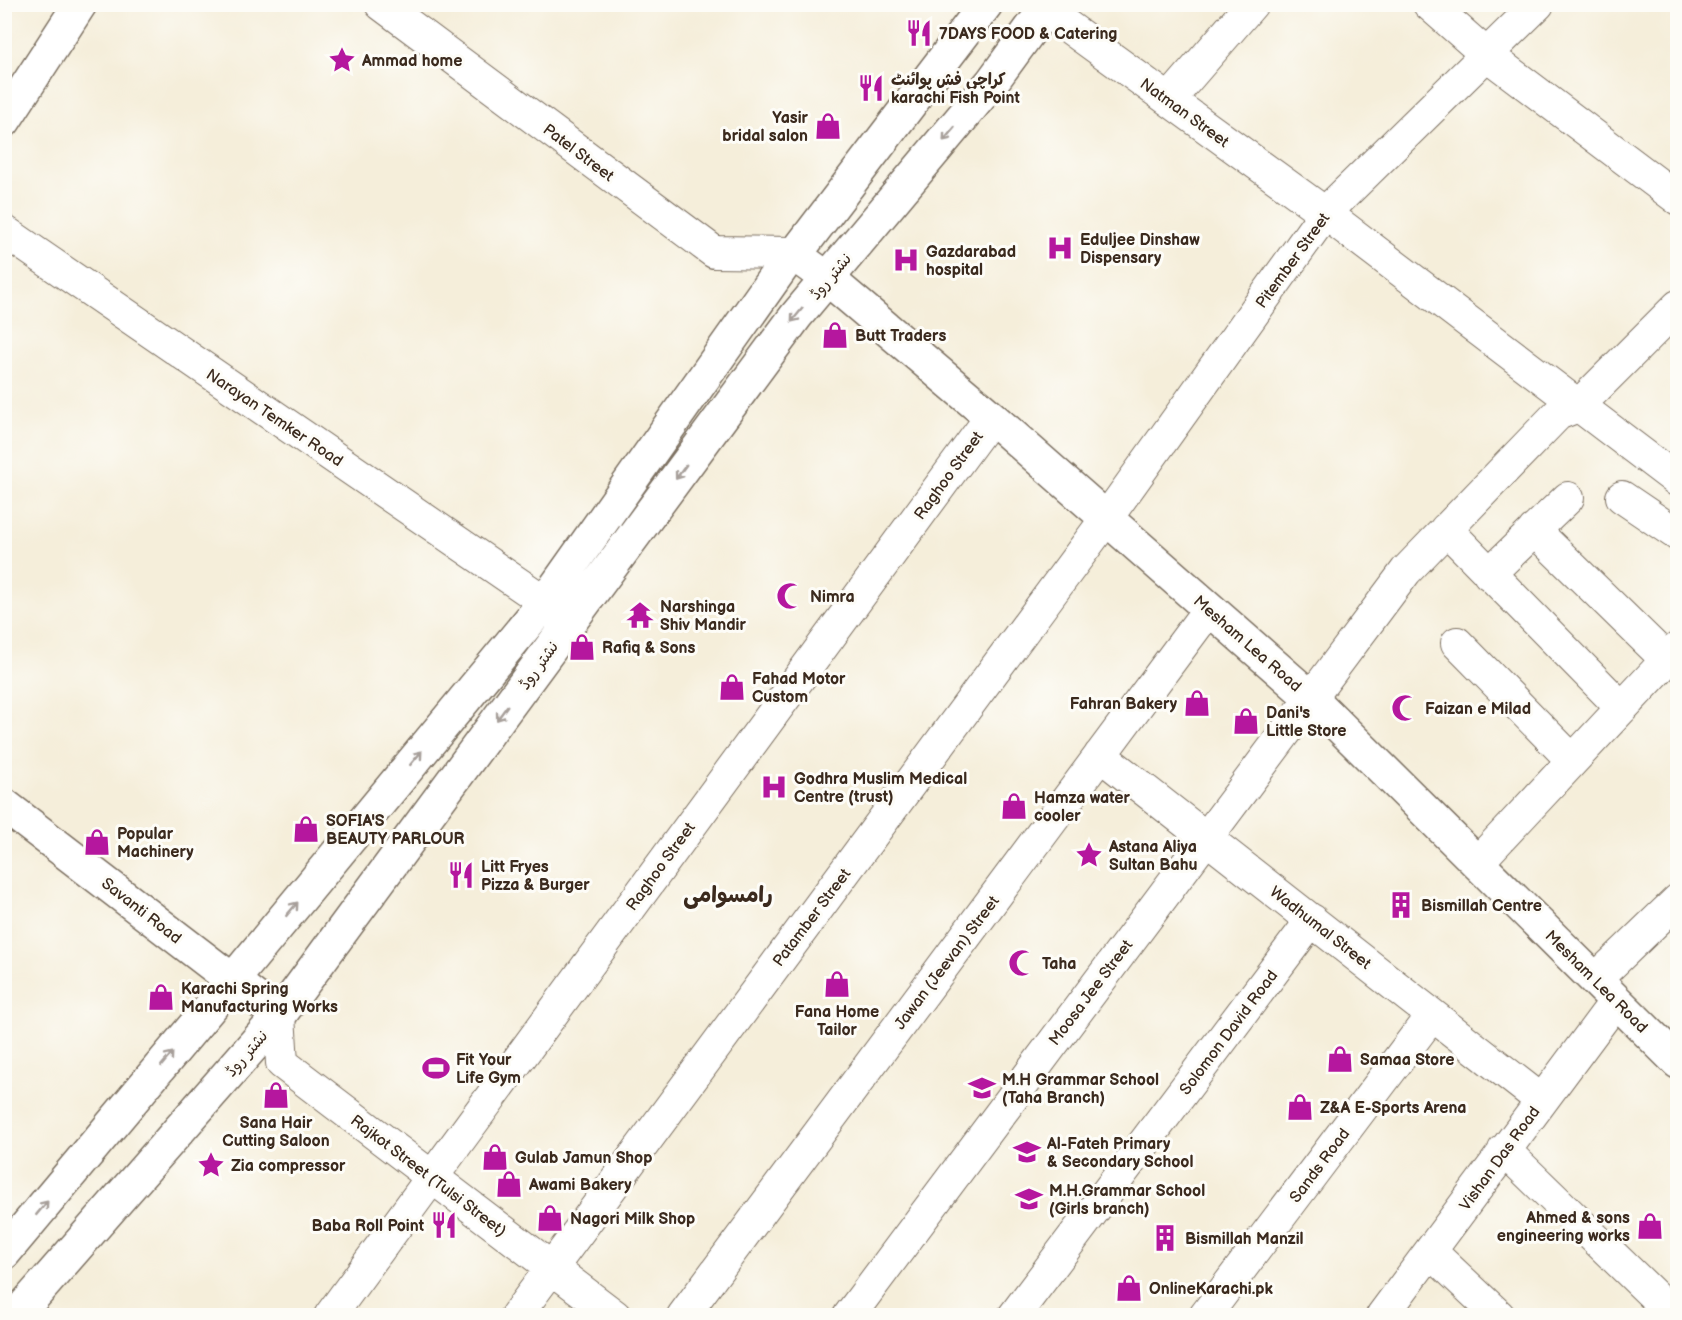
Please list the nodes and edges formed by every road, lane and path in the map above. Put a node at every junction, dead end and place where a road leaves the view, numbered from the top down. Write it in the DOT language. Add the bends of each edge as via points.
graph roads {
  1 [pos="80,4"];
  2 [pos="381,4"];
  3 [pos="986,4"];
  4 [pos="1252,4"];
  5 [pos="1429,4"];
  6 [pos="1538,4"];
  7 [pos="1047,8"];
  8 [pos="1487,55"];
  9 [pos="1168,100"];
  10 [pos="4,121"];
  11 [pos="1677,200"];
  12 [pos="1325,213"];
  13 [pos="4,231"];
  14 [pos="792,253"];
  15 [pos="828,279"];
  16 [pos="1677,306"];
  17 [pos="1578,406"];
  18 [pos="991,417"];
  19 [pos="1677,481"];
  20 [pos="1622,497"];
  21 [pos="1568,498"];
  22 [pos="1106,519"];
  23 [pos="1446,529"];
  24 [pos="1534,530"];
  25 [pos="1677,535"];
  26 [pos="1489,574"];
  27 [pos="545,602"];
  28 [pos="1209,609"];
  29 [pos="1457,643"];
  30 [pos="1672,653"];
  31 [pos="1310,698"];
  32 [pos="1621,707"];
  33 [pos="1100,755"];
  34 [pos="1572,760"];
  35 [pos="4,805"];
  36 [pos="1205,838"];
  37 [pos="1477,863"];
  38 [pos="1677,900"];
  39 [pos="1312,920"];
  40 [pos="233,981"];
  41 [pos="1606,991"];
  42 [pos="1432,1015"];
  43 [pos="279,1016"];
  44 [pos="1677,1062"];
  45 [pos="1542,1100"];
  46 [pos="1504,1150"];
  47 [pos="432,1177"];
  48 [pos="1431,1252"];
  49 [pos="4,1253"];
  50 [pos="552,1268"];
  51 [pos="16,1316"];
  52 [pos="330,1316"];
  53 [pos="516,1316"];
  54 [pos="615,1316"];
  55 [pos="683,1316"];
  56 [pos="849,1316"];
  57 [pos="1014,1316"];
  58 [pos="1205,1316"];
  59 [pos="1382,1316"];
  60 [pos="1499,1316"];
  61 [pos="1675,1316"];
  1 -- 10 [label="main road"];
  2 -- 14 [label="street, Patel Street" via="714,252"];
  3 -- 14 [label="main road, نشتر روڈ" via="797,252"];
  4 -- 9 [label="street"];
  5 -- 8 [label="street"];
  6 -- 8 [label="street, Pitember Street"];
  7 -- 9 [label="street, Natman Street"];
  7 -- 15 [label="main road, نشتر روڈ, one-way" via="992,82"];
  8 -- 11 [label="street"];
  8 -- 12 [label="street, Pitember Street"];
  9 -- 12 [label="street, Natman Street"];
  12 -- 17 [label="street, Natman Street"];
  12 -- 22 [label="street, Pitember Street"];
  13 -- 27 [label="street, Narayan Temker Road"];
  14 -- 15 [label="main road, Mesham Lea Road"];
  14 -- 27 [label="main road, نشتر روڈ"];
  15 -- 18 [label="main road, Mesham Lea Road"];
  15 -- 43 [label="main road, نشتر روڈ, one-way" via="796,316"];
  16 -- 17 [label="street, Moosa Jee Street"];
  17 -- 19 [label="street, Natman Street"];
  17 -- 23 [label="street, Moosa Jee Street" via="1558,414"];
  18 -- 22 [label="main road, Mesham Lea Road"];
  18 -- 47 [label="street, Raghoo Street"];
  20 -- 25 [label="street"];
  21 -- 24 [label="street"];
  22 -- 28 [label="main road, Mesham Lea Road"];
  22 -- 50 [label="street, Patamber Street"];
  23 -- 26 [label="street"];
  23 -- 31 [label="street, Moosa Jee Street" via="1406,571"];
  24 -- 26 [label="street"];
  24 -- 30 [label="street"];
  26 -- 32 [label="street"];
  40 -- 27 [label="main road, نشتر روڈ, one-way"];
  28 -- 31 [label="main road, Mesham Lea Road"];
  28 -- 33 [label="street, Jawan (Jeevan) Street"];
  29 -- 34 [label="street"];
  30 -- 32 [label="street"];
  31 -- 36 [label="street, Moosa Jee Street"];
  31 -- 37 [label="main road, Mesham Lea Road"];
  32 -- 34 [label="street"];
  33 -- 36 [label="street, Wadhumal Street"];
  33 -- 55 [label="street, Jawan (Jeevan) Street"];
  34 -- 37 [label="street"];
  35 -- 40 [label="main road, Savanti Road"];
  36 -- 39 [label="street, Wadhumal Street"];
  36 -- 56 [label="street, Moosa Jee Street"];
  37 -- 41 [label="main road, Mesham Lea Road"];
  38 -- 41 [label="street, Vishan Das Road"];
  39 -- 42 [label="street, Wadhumal Street"];
  39 -- 57 [label="street, Solomon David Road"];
  40 -- 43 [label="main road, Savanti Road"];
  49 -- 40 [label="main road, نشتر روڈ, one-way"];
  41 -- 44 [label="main road, Mesham Lea Road"];
  41 -- 45 [label="street, Vishan Das Road"];
  42 -- 45 [label="street, Wadhumal Street"];
  42 -- 58 [label="street, Sands Road"];
  43 -- 47 [label="street, Rajkot Street (Tulsi Street)" via="282,1064"];
  43 -- 51 [label="main road, نشتر روڈ"];
  45 -- 46 [label="street, Vishan Das Road"];
  46 -- 48 [label="street, Vishan Das Road"];
  46 -- 61 [label="street"];
  47 -- 50 [label="street, Rajkot Street (Tulsi Street)"];
  47 -- 52 [label="street, Raghoo Street"];
  48 -- 59 [label="street, Vishan Das Road"];
  48 -- 60 [label="street"];
  50 -- 53 [label="street, Patamber Street"];
  50 -- 54 [label="street, Rajkot Street (Tulsi Street)"];
}
